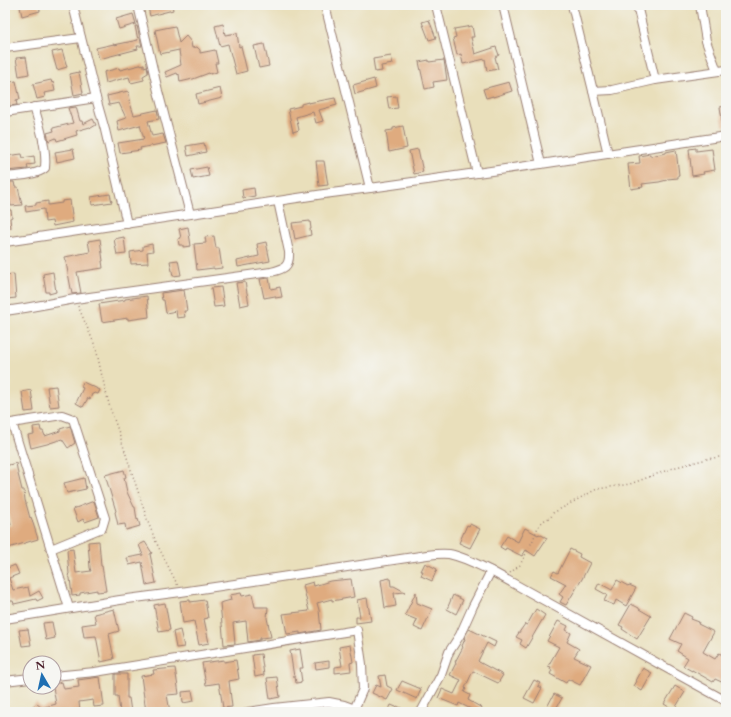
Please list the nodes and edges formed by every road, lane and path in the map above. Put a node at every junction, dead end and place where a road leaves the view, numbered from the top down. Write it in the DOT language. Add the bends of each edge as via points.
graph roads {
  1 [pos="73,5"];
  2 [pos="138,5"];
  3 [pos="325,5"];
  4 [pos="436,5"];
  5 [pos="503,5"];
  6 [pos="572,5"];
  7 [pos="637,5"];
  8 [pos="700,5"];
  9 [pos="81,38"];
  10 [pos="5,48"];
  11 [pos="726,70"];
  12 [pos="717,71"];
  13 [pos="655,80"];
  14 [pos="593,92"];
  15 [pos="96,98"];
  16 [pos="34,107"];
  17 [pos="5,112"];
  18 [pos="726,136"];
  19 [pos="608,154"];
  20 [pos="541,164"];
  21 [pos="477,173"];
  22 [pos="5,177"];
  23 [pos="370,188"];
  24 [pos="278,201"];
  25 [pos="190,214"];
  26 [pos="127,224"];
  27 [pos="5,242"];
  28 [pos="75,298"];
  29 [pos="5,311"];
  30 [pos="9,423"];
  31 [pos="726,456"];
  32 [pos="51,549"];
  33 [pos="491,571"];
  34 [pos="504,578"];
  35 [pos="181,592"];
  36 [pos="69,608"];
  37 [pos="5,620"];
  38 [pos="62,675"];
  39 [pos="22,679"];
  40 [pos="5,681"];
  41 [pos="726,701"];
  42 [pos="354,710"];
  43 [pos="248,712"];
  44 [pos="421,712"];
  1 -- 9 [label="street"];
  2 -- 25 [label="street"];
  3 -- 23 [label="street"];
  4 -- 21 [label="street"];
  5 -- 20 [label="street"];
  6 -- 14 [label="street"];
  7 -- 13 [label="street"];
  8 -- 12 [label="street" via="706,41"];
  9 -- 10 [label="street"];
  9 -- 15 [label="street"];
  11 -- 12 [label="street"];
  12 -- 13 [label="street"];
  13 -- 14 [label="street"];
  14 -- 19 [label="street"];
  15 -- 16 [label="street"];
  15 -- 26 [label="street"];
  16 -- 17 [label="street"];
  16 -- 22 [label="street" via="45,154 44,168 32,173"];
  18 -- 19 [label="street"];
  19 -- 20 [label="street"];
  20 -- 21 [label="street"];
  21 -- 23 [label="street"];
  23 -- 24 [label="street"];
  24 -- 25 [label="street"];
  24 -- 28 [label="street" via="290,258 285,268"];
  25 -- 26 [label="street"];
  26 -- 27 [label="street"];
  28 -- 29 [label="street"];
  28 -- 35 [label="path" via="96,348 110,408 148,522"];
  30 -- 32 [label="street"];
  30 -- 32 [label="street" via="62,415 73,419 105,518 102,528"];
  31 -- 34 [label="path" via="676,467 630,484 592,491 543,521 520,565"];
  32 -- 36 [label="street"];
  33 -- 34 [label="street"];
  33 -- 35 [label="street" via="474,562 448,554 427,555"];
  33 -- 44 [label="street"];
  34 -- 41 [label="street"];
  35 -- 36 [label="street"];
  36 -- 37 [label="street"];
  38 -- 42 [label="street" via="357,630 363,688"];
  39 -- 40 [label="street"];
  42 -- 43 [label="street" via="329,702"];
}
